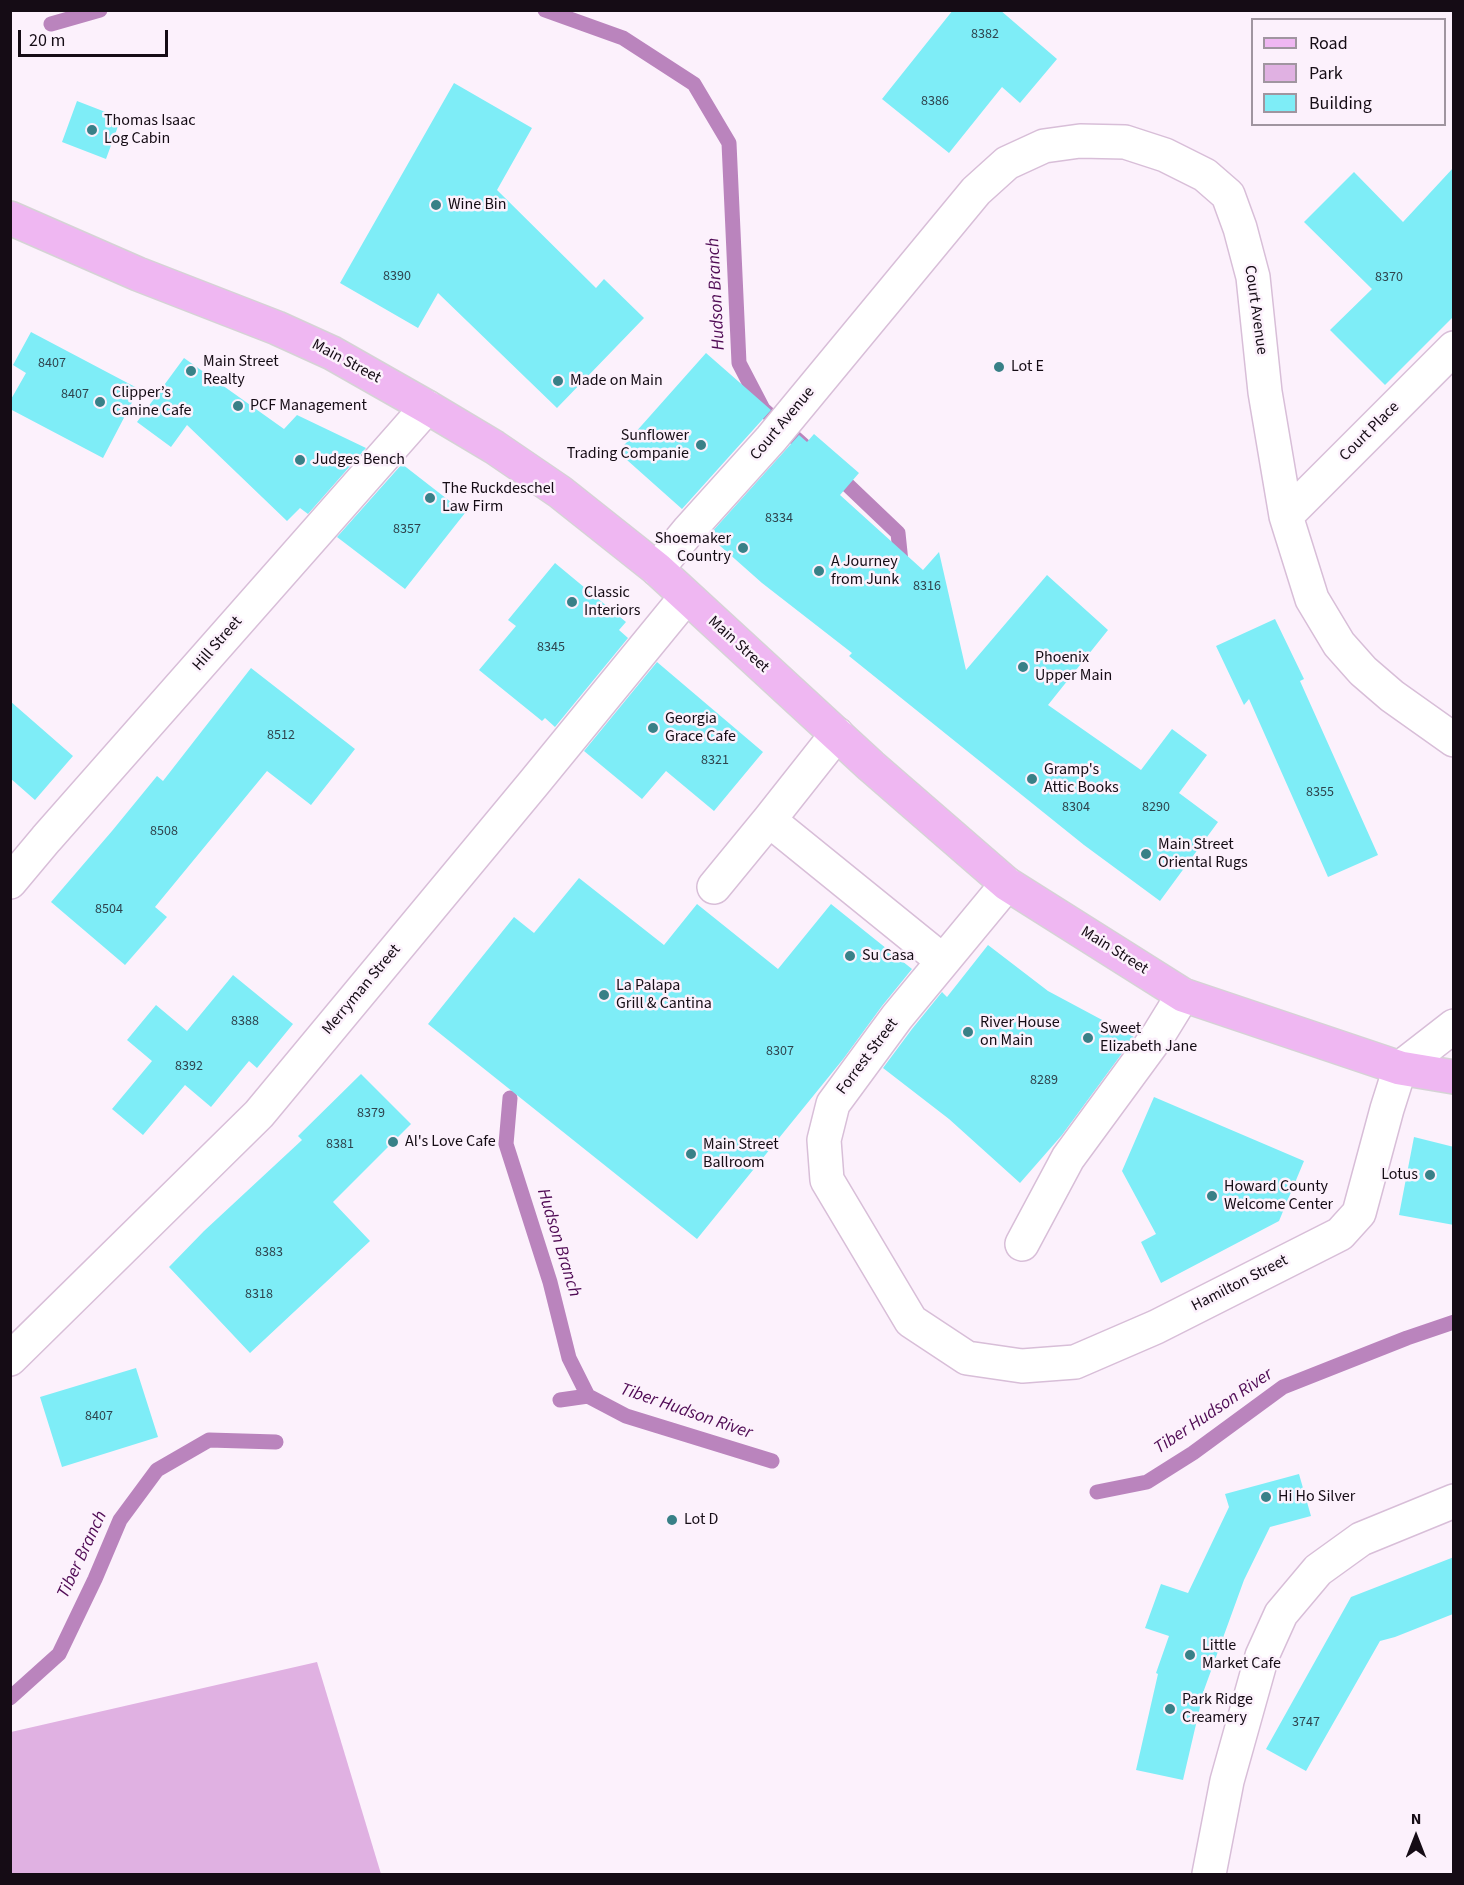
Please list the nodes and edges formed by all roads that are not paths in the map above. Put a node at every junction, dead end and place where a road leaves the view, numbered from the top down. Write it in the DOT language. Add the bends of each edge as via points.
graph roads {
  1 [pos="10,218"];
  2 [pos="1454,348"];
  3 [pos="428,407"];
  4 [pos="1286,516"];
  5 [pos="657,569"];
  6 [pos="686,597"];
  7 [pos="837,734"];
  8 [pos="1454,740"];
  9 [pos="769,820"];
  10 [pos="10,882"];
  11 [pos="1007,884"];
  12 [pos="714,887"];
  13 [pos="943,961"];
  14 [pos="1183,994"];
  15 [pos="1454,1026"];
  16 [pos="1400,1068"];
  17 [pos="1454,1077"];
  18 [pos="1022,1244"];
  19 [pos="967,1358"];
  20 [pos="10,1359"];
  21 [pos="1454,1500"];
  22 [pos="1209,1875"];
  1 -- 3 [label="main road, Main Street" via="332,352"];
  2 -- 4 [label="street, Court Place"];
  3 -- 5 [label="main road, Main Street" via="560,492"];
  3 -- 10 [label="street, Hill Street"];
  4 -- 5 [label="street, Court Avenue" via="1265,392 1253,277 1228,195 1205,175 1165,155 1125,142 1080,141 1044,146 1007,163 976,191 771,439"];
  4 -- 8 [label="street, Court Avenue" via="1312,599 1339,644 1392,696"];
  5 -- 6 [label="main road, Main Street"];
  6 -- 7 [label="main road, Main Street"];
  6 -- 20 [label="street, Merryman Street" via="259,1114"];
  7 -- 9 [label="street"];
  7 -- 11 [label="main road, Main Street"];
  9 -- 12 [label="street"];
  9 -- 13 [label="street"];
  11 -- 13 [label="street, Forrest Street"];
  11 -- 14 [label="main road, Main Street"];
  13 -- 19 [label="street, Forrest Street" via="833,1104 824,1140 827,1180 911,1321"];
  14 -- 16 [label="main road, Main Street"];
  14 -- 18 [label="street" via="1160,1034 1068,1158"];
  15 -- 16 [label="street"];
  16 -- 17 [label="main road, Main Street"];
  16 -- 19 [label="street, Hamilton Street" via="1359,1213 1340,1234 1156,1327 1075,1362 1022,1366"];
  21 -- 22 [label="street" via="1361,1539 1318,1570 1281,1614 1262,1656 1227,1781"];
}
